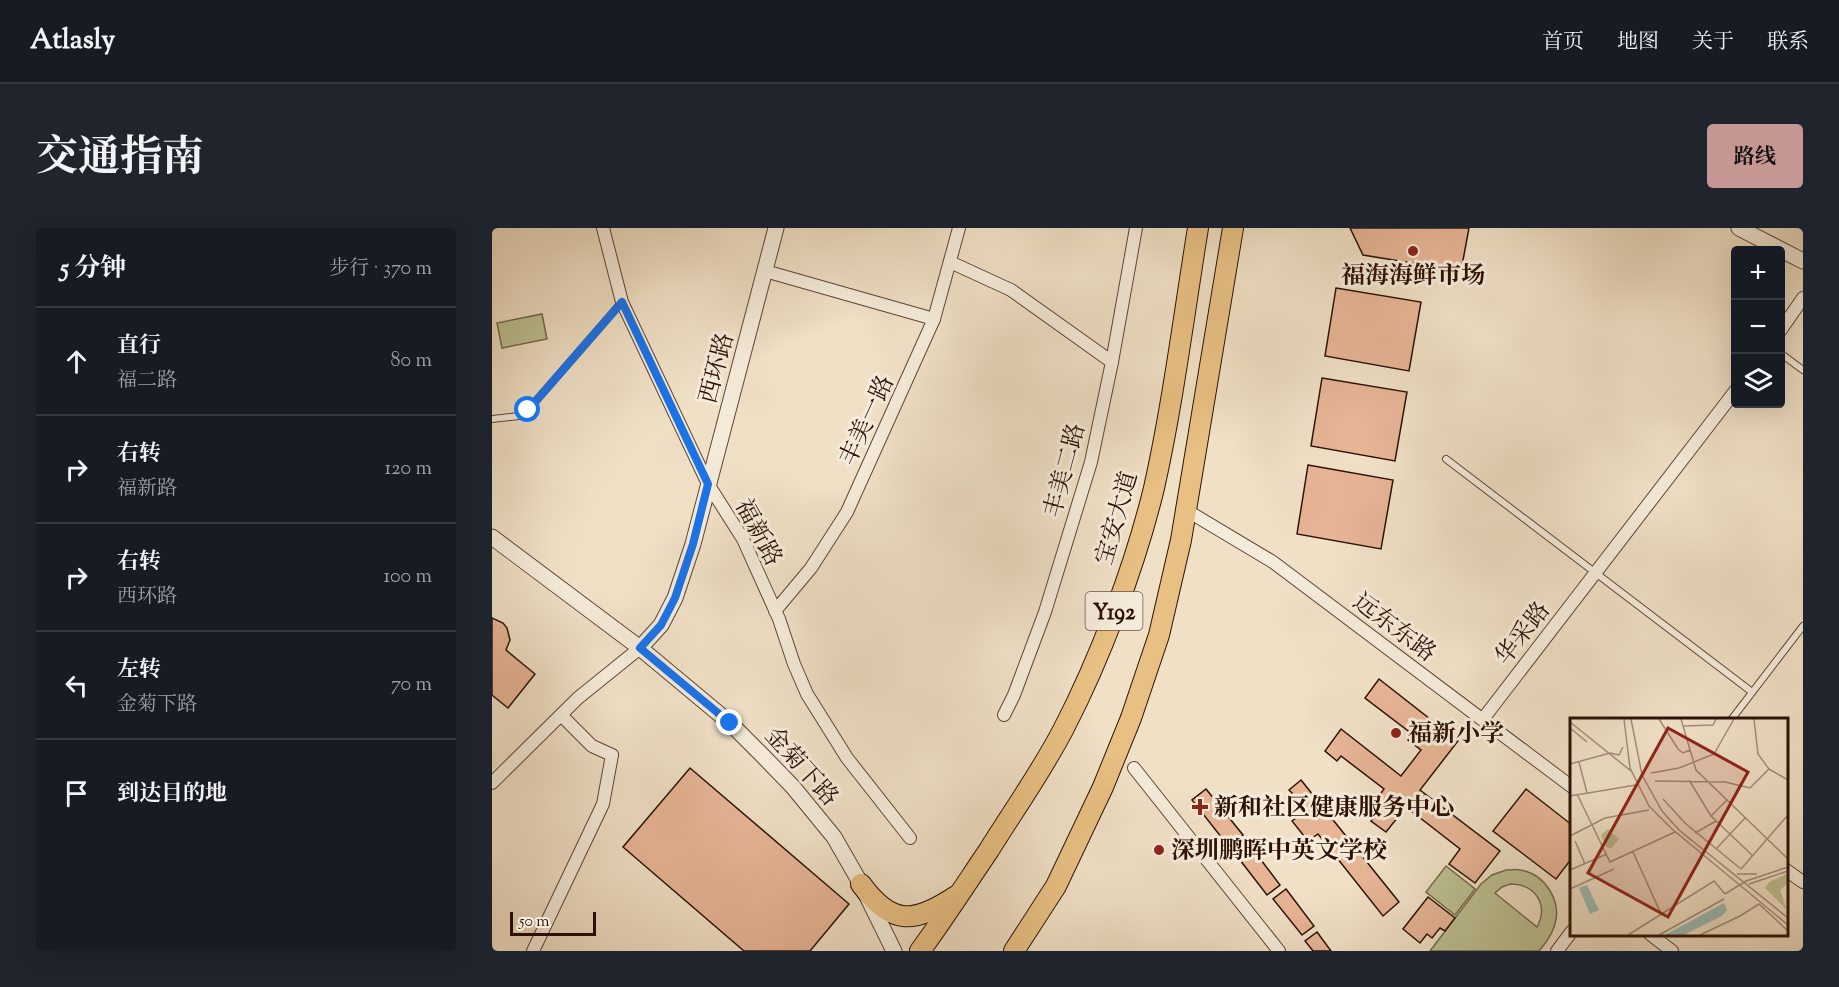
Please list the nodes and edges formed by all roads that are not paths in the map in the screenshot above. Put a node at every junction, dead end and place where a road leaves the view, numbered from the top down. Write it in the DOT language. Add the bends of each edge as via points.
graph roads {
  1 [pos="603,228"];
  2 [pos="776,228"];
  3 [pos="959,228"];
  4 [pos="1137,228"];
  5 [pos="1198,228"];
  6 [pos="1233,228"];
  7 [pos="1738,228"];
  8 [pos="1803,261"];
  9 [pos="950,262"];
  10 [pos="765,271"];
  11 [pos="1803,298"];
  12 [pos="622,302"];
  13 [pos="934,319"];
  14 [pos="1785,324"];
  15 [pos="1781,354"];
  16 [pos="1112,362"];
  17 [pos="1803,370"];
  18 [pos="1731,396"];
  19 [pos="492,419"];
  20 [pos="1446,459"];
  21 [pos="708,484"];
  22 [pos="1186,510"];
  23 [pos="492,537"];
  24 [pos="1595,573"];
  25 [pos="775,611"];
  26 [pos="1803,626"];
  27 [pos="640,648"];
  28 [pos="1752,692"];
  29 [pos="561,715"];
  30 [pos="1004,715"];
  31 [pos="1732,718"];
  32 [pos="1483,719"];
  33 [pos="1134,768"];
  34 [pos="492,783"];
  35 [pos="1570,786"];
  36 [pos="910,838"];
  37 [pos="1788,871"];
  38 [pos="1803,882"];
  39 [pos="861,884"];
  40 [pos="963,891"];
  41 [pos="1570,934"];
  42 [pos="1653,936"];
  43 [pos="533,951"];
  44 [pos="894,951"];
  45 [pos="920,951"];
  46 [pos="1014,951"];
  47 [pos="1279,951"];
  48 [pos="1557,951"];
  49 [pos="1672,951"];
  1 -- 12 [label="street, 福新路"];
  2 -- 10 [label="street, 西环路"];
  3 -- 9 [label="street, 丰美一路"];
  4 -- 16 [label="street, 丰美二路"];
  5 -- 40 [label="main road, 宝安大道 / Y192" via="1153,489 1125,582 1063,730"];
  6 -- 22 [label="main road, Y192"];
  7 -- 8 [label="street"];
  9 -- 13 [label="street, 丰美一路"];
  9 -- 16 [label="street" via="1011,290"];
  10 -- 13 [label="street"];
  10 -- 21 [label="street, 西环路"];
  11 -- 14 [label="street"];
  12 -- 19 [label="lane" via="528,410 519,416"];
  12 -- 21 [label="street, 福新路"];
  13 -- 25 [label="street, 丰美一路" via="847,512 811,568"];
  15 -- 17 [label="lane"];
  16 -- 30 [label="street, 丰美二路" via="1091,462 1052,590"];
  18 -- 24 [label="street, 华采路"];
  20 -- 24 [label="lane"];
  21 -- 25 [label="street, 福新路" via="743,539"];
  21 -- 27 [label="street, 西环路" via="675,598 661,625"];
  22 -- 32 [label="street, 远东东路" via="1273,562"];
  22 -- 46 [label="main road, Y192" via="1159,635 1131,718 1056,886"];
  23 -- 27 [label="street, 金菊下路"];
  24 -- 28 [label="lane"];
  24 -- 32 [label="street, 华采路"];
  25 -- 36 [label="street, 福新路" via="817,712 847,758"];
  26 -- 28 [label="lane"];
  27 -- 29 [label="street"];
  27 -- 39 [label="street, 金菊下路" via="730,723 794,787 834,837"];
  28 -- 31 [label="lane"];
  29 -- 34 [label="street"];
  29 -- 43 [label="street" via="592,746 612,755 603,804"];
  32 -- 35 [label="street, 远东东路"];
  33 -- 47 [label="street"];
  37 -- 38 [label="street"];
  39 -- 40 [label="main road" via="881,908 900,916 923,914"];
  39 -- 44 [label="street, 金菊下路"];
  40 -- 45 [label="main road, 宝安大道 / Y192"];
  41 -- 48 [label="street"];
  42 -- 49 [label="street"];
}
